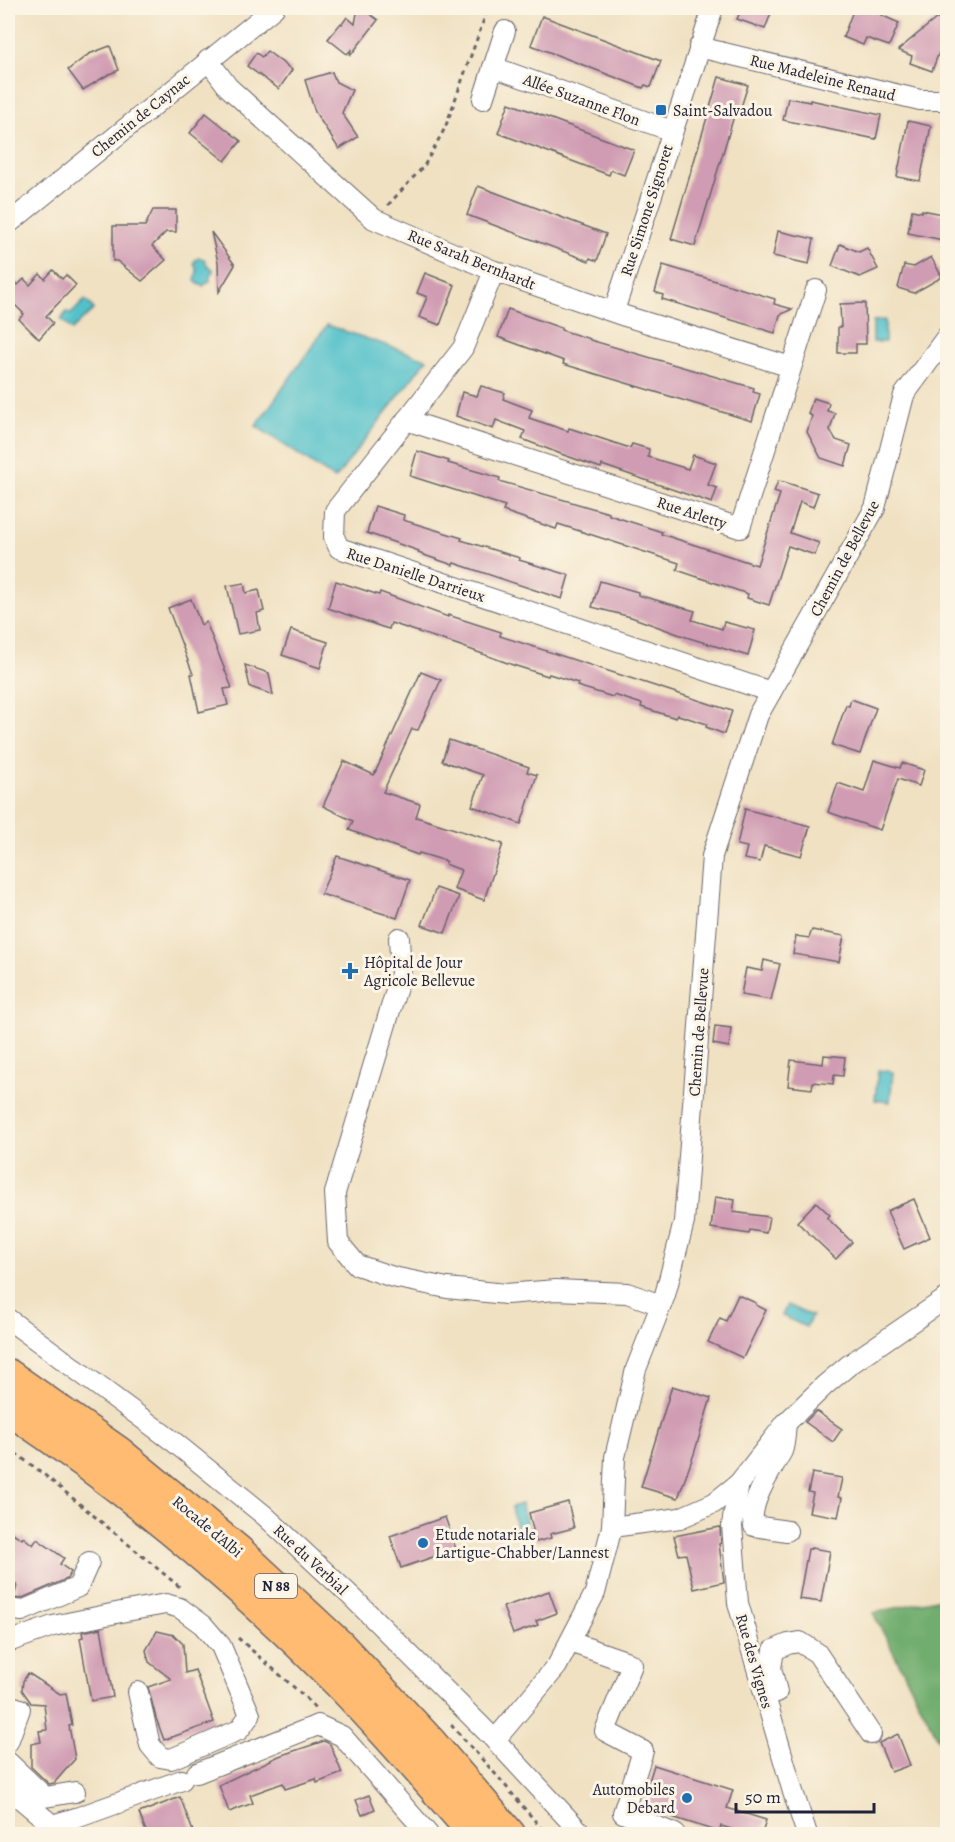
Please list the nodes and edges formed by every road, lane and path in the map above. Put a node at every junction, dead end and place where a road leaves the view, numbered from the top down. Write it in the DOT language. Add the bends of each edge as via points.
graph roads {
  1 [pos="274,8"];
  2 [pos="488,8"];
  3 [pos="713,8"];
  4 [pos="505,31"];
  5 [pos="699,47"];
  6 [pos="208,60"];
  7 [pos="493,67"];
  8 [pos="483,99"];
  9 [pos="948,100"];
  10 [pos="672,131"];
  11 [pos="374,219"];
  12 [pos="8,224"];
  13 [pos="494,271"];
  14 [pos="816,290"];
  15 [pos="614,310"];
  16 [pos="948,335"];
  17 [pos="791,367"];
  18 [pos="406,420"];
  19 [pos="771,692"];
  20 [pos="399,938"];
  21 [pos="948,1297"];
  22 [pos="661,1305"];
  23 [pos="8,1319"];
  24 [pos="8,1374"];
  25 [pos="8,1408"];
  26 [pos="786,1423"];
  27 [pos="739,1483"];
  28 [pos="612,1527"];
  29 [pos="788,1531"];
  30 [pos="88,1562"];
  31 [pos="8,1609"];
  32 [pos="8,1642"];
  33 [pos="570,1642"];
  34 [pos="138,1692"];
  35 [pos="8,1705"];
  36 [pos="871,1734"];
  37 [pos="495,1740"];
  38 [pos="8,1742"];
  39 [pos="8,1762"];
  40 [pos="8,1788"];
  41 [pos="75,1792"];
  42 [pos="793,1792"];
  43 [pos="428,1834"];
  44 [pos="474,1834"];
  45 [pos="510,1834"];
  46 [pos="582,1834"];
  47 [pos="675,1834"];
  48 [pos="807,1834"];
  1 -- 6 [label="street, Chemin de Caynac"];
  2 -- 11 [label="path" via="445,128 424,166"];
  3 -- 5 [label="street, Rue Simone Signoret"];
  4 -- 7 [label="street"];
  5 -- 9 [label="street, Rue Madeleine Renaud" via="920,100"];
  5 -- 10 [label="street, Rue Simone Signoret"];
  6 -- 11 [label="street, Rue Sarah Bernhardt" via="228,87"];
  6 -- 12 [label="street, Chemin de Caynac"];
  7 -- 8 [label="street"];
  7 -- 10 [label="street, Allée Suzanne Flon"];
  10 -- 15 [label="street, Rue Simone Signoret"];
  11 -- 13 [label="street, Rue Sarah Bernhardt"];
  13 -- 15 [label="street, Rue Sarah Bernhardt"];
  13 -- 18 [label="street, Rue Danielle Darrieux" via="463,348"];
  14 -- 17 [label="street, Rue Arletty"];
  15 -- 17 [label="street, Rue Sarah Bernhardt"];
  16 -- 19 [label="street, Chemin de Bellevue" via="904,395 875,508"];
  17 -- 18 [label="street, Rue Arletty" via="740,528"];
  18 -- 19 [label="street, Rue Danielle Darrieux" via="335,511 334,537 339,548"];
  19 -- 22 [label="street, Chemin de Bellevue" via="758,716 712,855 684,1222"];
  20 -- 22 [label="street" via="401,974 335,1193 338,1242 357,1265 447,1288 506,1294 556,1290 627,1293"];
  21 -- 26 [label="street" via="849,1365"];
  22 -- 28 [label="street, Chemin de Bellevue" via="636,1369 615,1457"];
  23 -- 37 [label="street, Rue du Verbial" via="264,1515"];
  24 -- 45 [label="highway, Rocade d'Albi / N 88" via="119,1452 247,1559 340,1645"];
  25 -- 44 [label="highway, Rocade d'Albi / N 88" via="125,1493 222,1573 336,1682"];
  26 -- 27 [label="street"];
  26 -- 29 [label="street" via="783,1449 767,1475 752,1520 754,1526"];
  27 -- 28 [label="street" via="714,1503 680,1518"];
  27 -- 42 [label="street, Rue des Vignes" via="732,1525 738,1603"];
  28 -- 33 [label="street, Chemin de Bellevue" via="595,1593"];
  30 -- 31 [label="street" via="78,1587 22,1611"];
  32 -- 34 [label="street" via="53,1626 121,1612 166,1604 180,1608 203,1625 221,1646 250,1715 239,1730 171,1759 160,1756 150,1745"];
  33 -- 37 [label="street, Chemin de Bellevue" via="557,1666"];
  33 -- 47 [label="street" via="632,1665 605,1731 643,1752 623,1813"];
  35 -- 38 [label="street" via="20,1709"];
  36 -- 42 [label="street" via="817,1653 800,1642 774,1650 771,1668 789,1736"];
  37 -- 46 [label="street, Rue du Verbial"];
  39 -- 41 [label="street" via="45,1797"];
  40 -- 43 [label="street" via="52,1825 318,1725 342,1736"];
  42 -- 48 [label="street, Rue des Vignes"];
}
